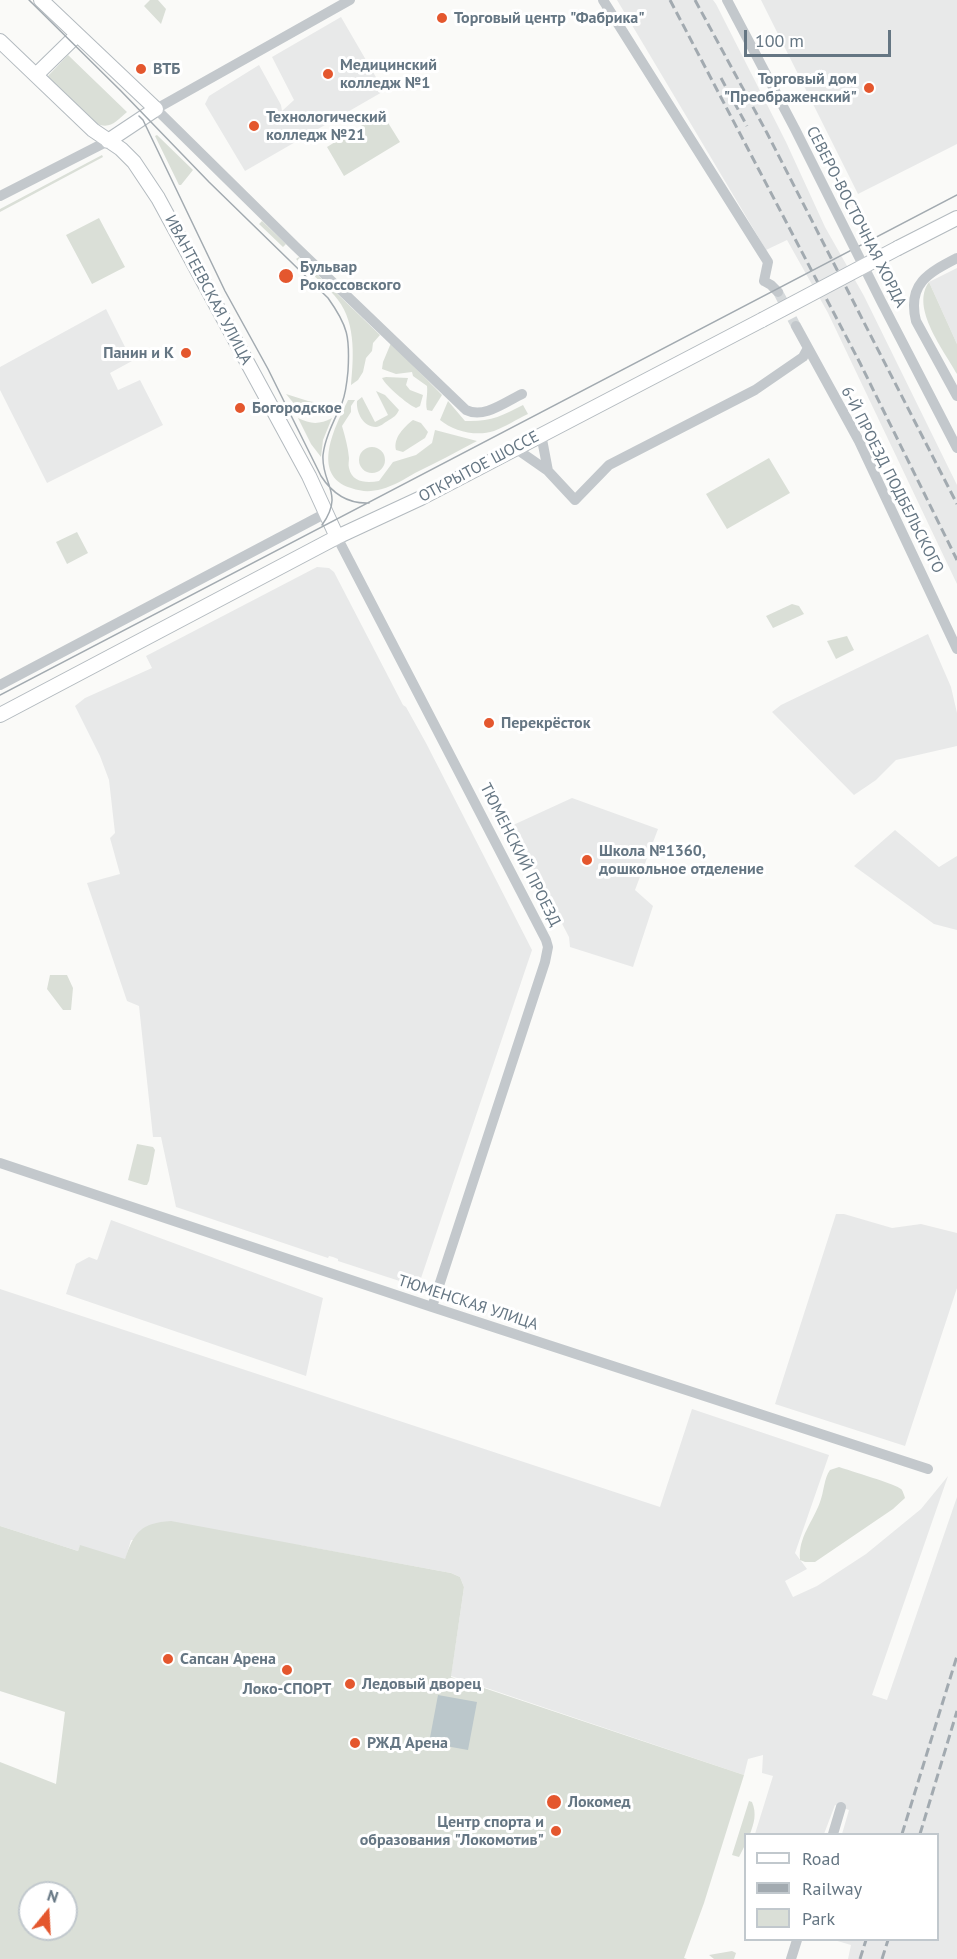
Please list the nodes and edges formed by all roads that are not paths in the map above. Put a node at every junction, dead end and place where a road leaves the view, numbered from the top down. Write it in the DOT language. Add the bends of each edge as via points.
graph roads {
  1 [pos="41,0"];
  2 [pos="350,0"];
  3 [pos="603,0"];
  4 [pos="727,0"];
  5 [pos="77,35"];
  6 [pos="0,41"];
  7 [pos="36,75"];
  8 [pos="156,109"];
  9 [pos="108,141"];
  10 [pos="0,196"];
  11 [pos="957,218"];
  12 [pos="957,258"];
  13 [pos="778,292"];
  14 [pos="796,326"];
  15 [pos="808,348"];
  16 [pos="522,394"];
  17 [pos="957,396"];
  18 [pos="541,434"];
  19 [pos="515,448"];
  20 [pos="957,448"];
  21 [pos="548,471"];
  22 [pos="326,513"];
  23 [pos="337,537"];
  24 [pos="957,649"];
  25 [pos="0,686"];
  26 [pos="0,715"];
  27 [pos="0,1162"];
  28 [pos="432,1307"];
  29 [pos="928,1469"];
  30 [pos="841,1807"];
  31 [pos="832,1833"];
  32 [pos="797,1941"];
  33 [pos="791,1959"];
  1 -- 5 [label="main road"];
  2 -- 8 [label="street"];
  3 -- 13 [label="street" via="768,261 759,281"];
  4 -- 20 [label="street, СЕВЕРО-ВОСТОЧНАЯ ХОРДА, bridge"];
  5 -- 7 [label="main road"];
  5 -- 8 [label="main road"];
  6 -- 7 [label="main road, ИВАНТЕЕВСКАЯ УЛИЦА"];
  7 -- 9 [label="main road, ИВАНТЕЕВСКАЯ УЛИЦА"];
  8 -- 9 [label="main road"];
  8 -- 16 [label="street" via="466,410 482,414"];
  9 -- 10 [label="street"];
  9 -- 22 [label="main road, ИВАНТЕЕВСКАЯ УЛИЦА" via="134,162 158,198"];
  11 -- 18 [label="main road, ОТКРЫТОЕ ШОССЕ, bridge"];
  12 -- 17 [label="street" via="920,282 914,310 916,321"];
  14 -- 15 [label="street, 6-Й ПРОЕЗД ПОДБЕЛЬСКОГО"];
  15 -- 21 [label="street" via="803,357 755,390 609,465 575,500"];
  15 -- 24 [label="street, 6-Й ПРОЕЗД ПОДБЕЛЬСКОГО" via="859,441"];
  18 -- 19 [label="main road, ОТКРЫТОЕ ШОССЕ"];
  18 -- 21 [label="street"];
  19 -- 21 [label="street"];
  19 -- 23 [label="main road, ОТКРЫТОЕ ШОССЕ"];
  22 -- 23 [label="main road, ИВАНТЕЕВСКАЯ УЛИЦА"];
  22 -- 25 [label="street"];
  23 -- 26 [label="main road, ОТКРЫТОЕ ШОССЕ"];
  23 -- 28 [label="street, ТЮМЕНСКИЙ ПРОЕЗД" via="548,947"];
  27 -- 28 [label="street, ТЮМЕНСКАЯ УЛИЦА"];
  28 -- 29 [label="street, ТЮМЕНСКАЯ УЛИЦА"];
  30 -- 31 [label="street"];
  32 -- 33 [label="street"];
}
